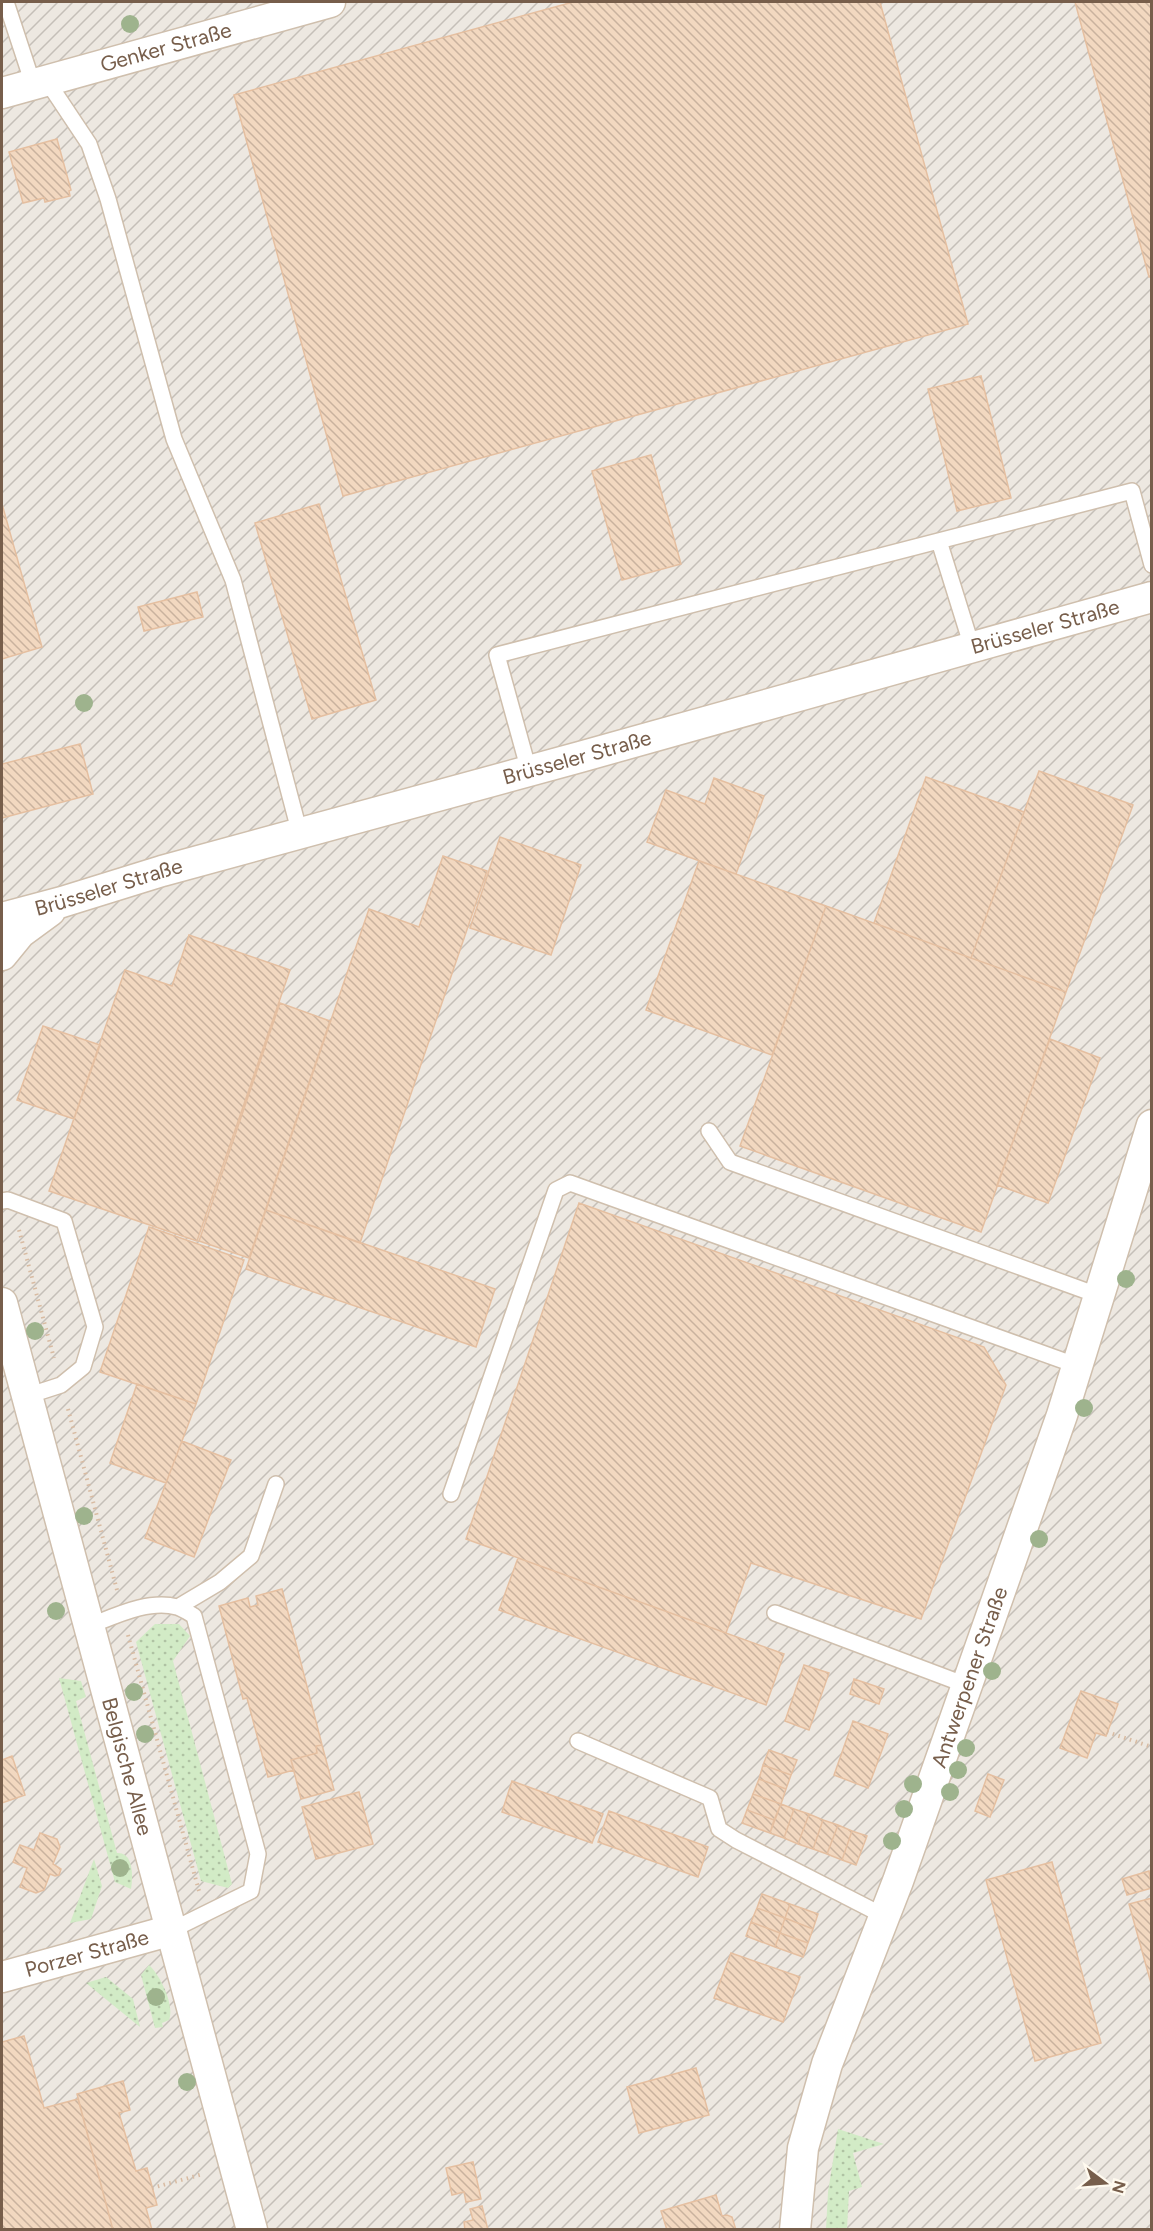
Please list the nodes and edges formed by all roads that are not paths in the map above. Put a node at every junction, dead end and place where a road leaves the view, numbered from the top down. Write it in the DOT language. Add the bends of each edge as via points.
graph roads {
  1 [pos="6,2"];
  2 [pos="330,2"];
  3 [pos="40,82"];
  4 [pos="2,93"];
  5 [pos="939,541"];
  6 [pos="1152,565"];
  7 [pos="1152,597"];
  8 [pos="972,647"];
  9 [pos="529,771"];
  10 [pos="300,834"];
  11 [pos="62,902"];
  12 [pos="2,918"];
  13 [pos="2,955"];
  14 [pos="1152,1125"];
  15 [pos="709,1131"];
  16 [pos="5,1201"];
  17 [pos="1100,1296"];
  18 [pos="2,1303"];
  19 [pos="1078,1366"];
  20 [pos="27,1396"];
  21 [pos="276,1484"];
  22 [pos="451,1494"];
  23 [pos="178,1607"];
  24 [pos="775,1613"];
  25 [pos="89,1626"];
  26 [pos="966,1685"];
  27 [pos="578,1741"];
  28 [pos="884,1916"];
  29 [pos="172,1930"];
  30 [pos="2,1977"];
  31 [pos="252,2229"];
  32 [pos="795,2229"];
  1 -- 3 [label="lane"];
  2 -- 3 [label="street, Genker Straße"];
  3 -- 4 [label="street, Genker Straße"];
  3 -- 10 [label="lane" via="89,144 108,199 174,440 234,580"];
  5 -- 6 [label="lane" via="1132,491"];
  5 -- 8 [label="lane"];
  5 -- 9 [label="lane" via="497,655"];
  7 -- 8 [label="street, Brüsseler Straße"];
  8 -- 9 [label="street, Brüsseler Straße"];
  9 -- 10 [label="street, Brüsseler Straße"];
  10 -- 11 [label="street, Brüsseler Straße"];
  11 -- 12 [label="street, Brüsseler Straße"];
  11 -- 13 [label="street" via="20,933"];
  14 -- 17 [label="street, Antwerpener Straße"];
  15 -- 17 [label="lane" via="730,1162"];
  16 -- 20 [label="lane" via="64,1221 95,1327 83,1367 61,1385"];
  17 -- 19 [label="street, Antwerpener Straße"];
  18 -- 20 [label="street, Belgische Allee"];
  19 -- 22 [label="lane" via="570,1183 556,1190"];
  19 -- 26 [label="street, Antwerpener Straße"];
  20 -- 25 [label="street, Belgische Allee"];
  21 -- 23 [label="lane" via="251,1556 220,1582"];
  23 -- 25 [label="lane" via="155,1605"];
  23 -- 29 [label="lane" via="194,1616 258,1854 251,1891"];
  24 -- 26 [label="lane"];
  25 -- 29 [label="street, Belgische Allee"];
  26 -- 28 [label="street, Antwerpener Straße"];
  27 -- 28 [label="lane" via="710,1798 719,1829"];
  28 -- 32 [label="street, Antwerpener Straße" via="827,2064 803,2148"];
  29 -- 30 [label="street, Porzer Straße"];
  29 -- 31 [label="street, Belgische Allee"];
}
